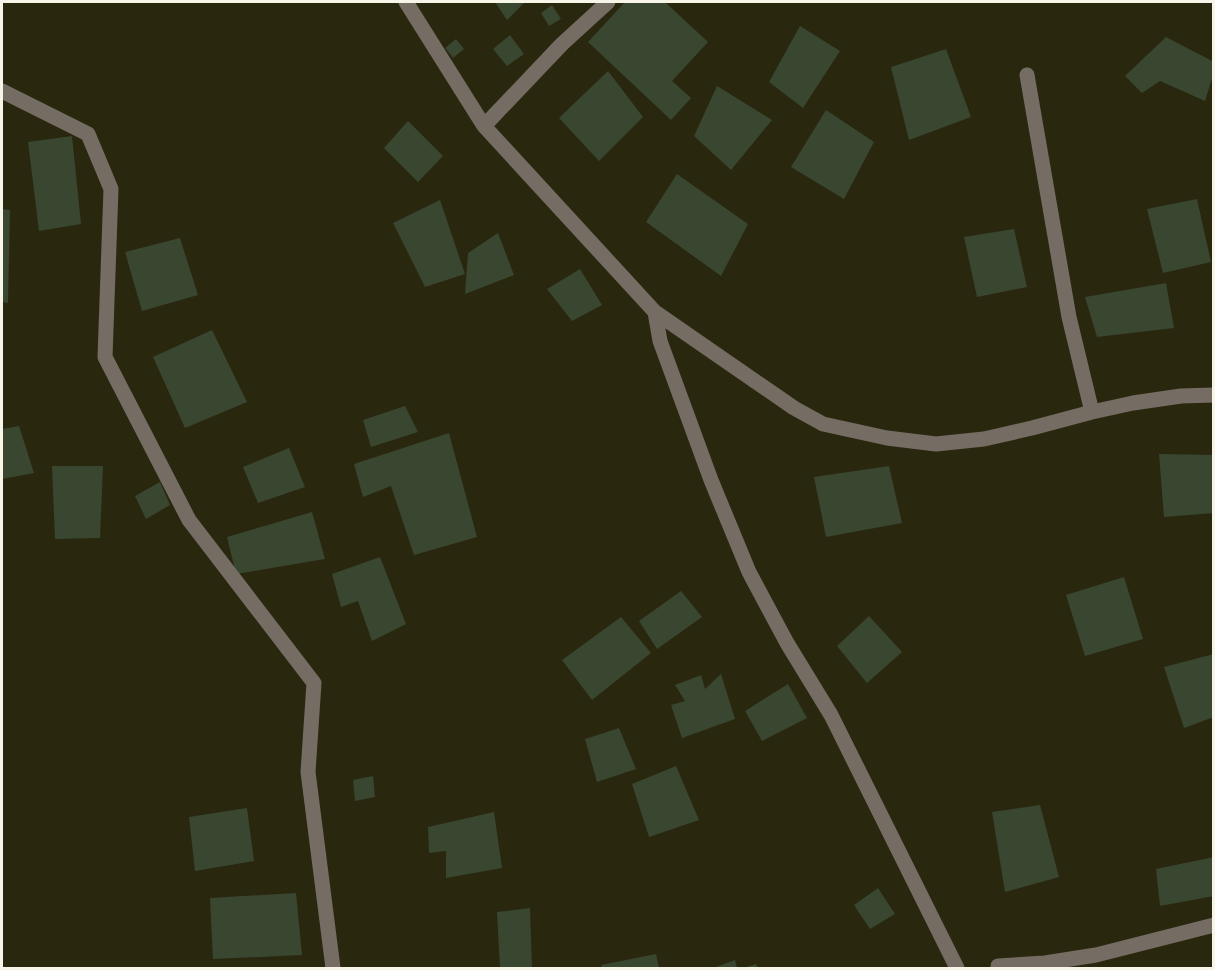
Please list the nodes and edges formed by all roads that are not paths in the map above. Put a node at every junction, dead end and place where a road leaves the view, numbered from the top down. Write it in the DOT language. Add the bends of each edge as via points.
graph roads {
  1 [pos="406,2"];
  2 [pos="608,2"];
  3 [pos="1027,75"];
  4 [pos="2,91"];
  5 [pos="484,126"];
  6 [pos="655,312"];
  7 [pos="1214,394"];
  8 [pos="1092,412"];
  9 [pos="1214,925"];
  10 [pos="333,969"];
  11 [pos="957,969"];
  12 [pos="998,969"];
  1 -- 5 [label="street"];
  2 -- 5 [label="street"];
  3 -- 8 [label="street" via="1069,317"];
  4 -- 10 [label="street" via="88,134 111,189 105,357 189,520 314,683 308,772"];
  5 -- 6 [label="street"];
  6 -- 8 [label="street" via="794,408 823,424 847,430 936,444 984,439"];
  6 -- 11 [label="street" via="660,341 749,572 831,715"];
  7 -- 8 [label="street"];
  9 -- 12 [label="street" via="1096,955"];
}
